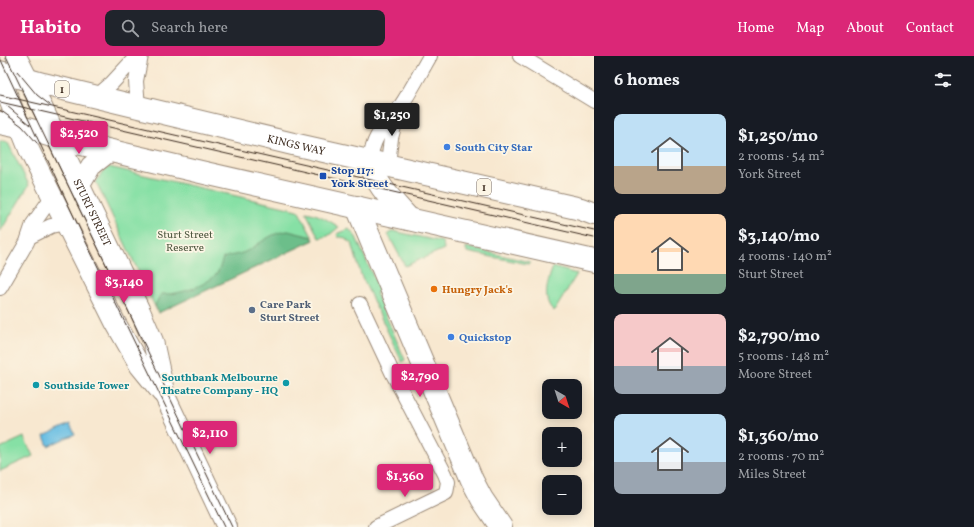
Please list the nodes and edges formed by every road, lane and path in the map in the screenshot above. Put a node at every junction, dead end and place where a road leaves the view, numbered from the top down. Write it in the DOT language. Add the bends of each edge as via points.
graph roads {
  1 [pos="16,56"];
  2 [pos="137,56"];
  3 [pos="141,56"];
  4 [pos="430,56"];
  5 [pos="520,56"];
  6 [pos="0,72"];
  7 [pos="0,77"];
  8 [pos="29,80"];
  9 [pos="96,96"];
  10 [pos="594,101"];
  11 [pos="138,107"];
  12 [pos="10,125"];
  13 [pos="57,138"];
  14 [pos="110,151"];
  15 [pos="379,163"];
  16 [pos="80,185"];
  17 [pos="52,197"];
  18 [pos="357,207"];
  19 [pos="590,211"];
  20 [pos="408,219"];
  21 [pos="66,223"];
  22 [pos="29,237"];
  23 [pos="594,261"];
  24 [pos="0,288"];
  25 [pos="360,304"];
  26 [pos="165,396"];
  27 [pos="227,527"];
  28 [pos="376,527"];
  29 [pos="500,527"];
  1 -- 8 [label="street, STURT STREET"];
  2 -- 9 [label="street"];
  3 -- 11 [label="street" via="136,81"];
  4 -- 15 [label="street" via="399,108 376,138 372,148"];
  5 -- 10 [label="street"];
  6 -- 8 [label="highway, KINGS WAY / 1"];
  7 -- 12 [label="street, STURT STREET"];
  8 -- 9 [label="highway, KINGS WAY / 1"];
  8 -- 13 [label="street, STURT STREET"];
  9 -- 11 [label="highway, KINGS WAY / 1"];
  11 -- 15 [label="highway, KINGS WAY / 1"];
  12 -- 13 [label="highway"];
  12 -- 17 [label="street, STURT STREET"];
  13 -- 14 [label="highway"];
  13 -- 16 [label="street, STURT STREET"];
  14 -- 16 [label="street" via="91,166"];
  14 -- 18 [label="highway"];
  15 -- 19 [label="highway, KINGS WAY / 1"];
  15 -- 20 [label="highway" via="374,175"];
  16 -- 26 [label="street, STURT STREET" via="153,341"];
  17 -- 21 [label="street, STURT STREET"];
  17 -- 22 [label="street" via="33,224"];
  18 -- 20 [label="highway"];
  18 -- 29 [label="highway" via="456,441 482,499"];
  20 -- 23 [label="highway"];
  21 -- 22 [label="street" via="51,226"];
  21 -- 26 [label="street, STURT STREET" via="140,366"];
  22 -- 24 [label="street"];
  25 -- 28 [label="street" via="448,482 446,493"];
  26 -- 27 [label="street, STURT STREET"];
}
